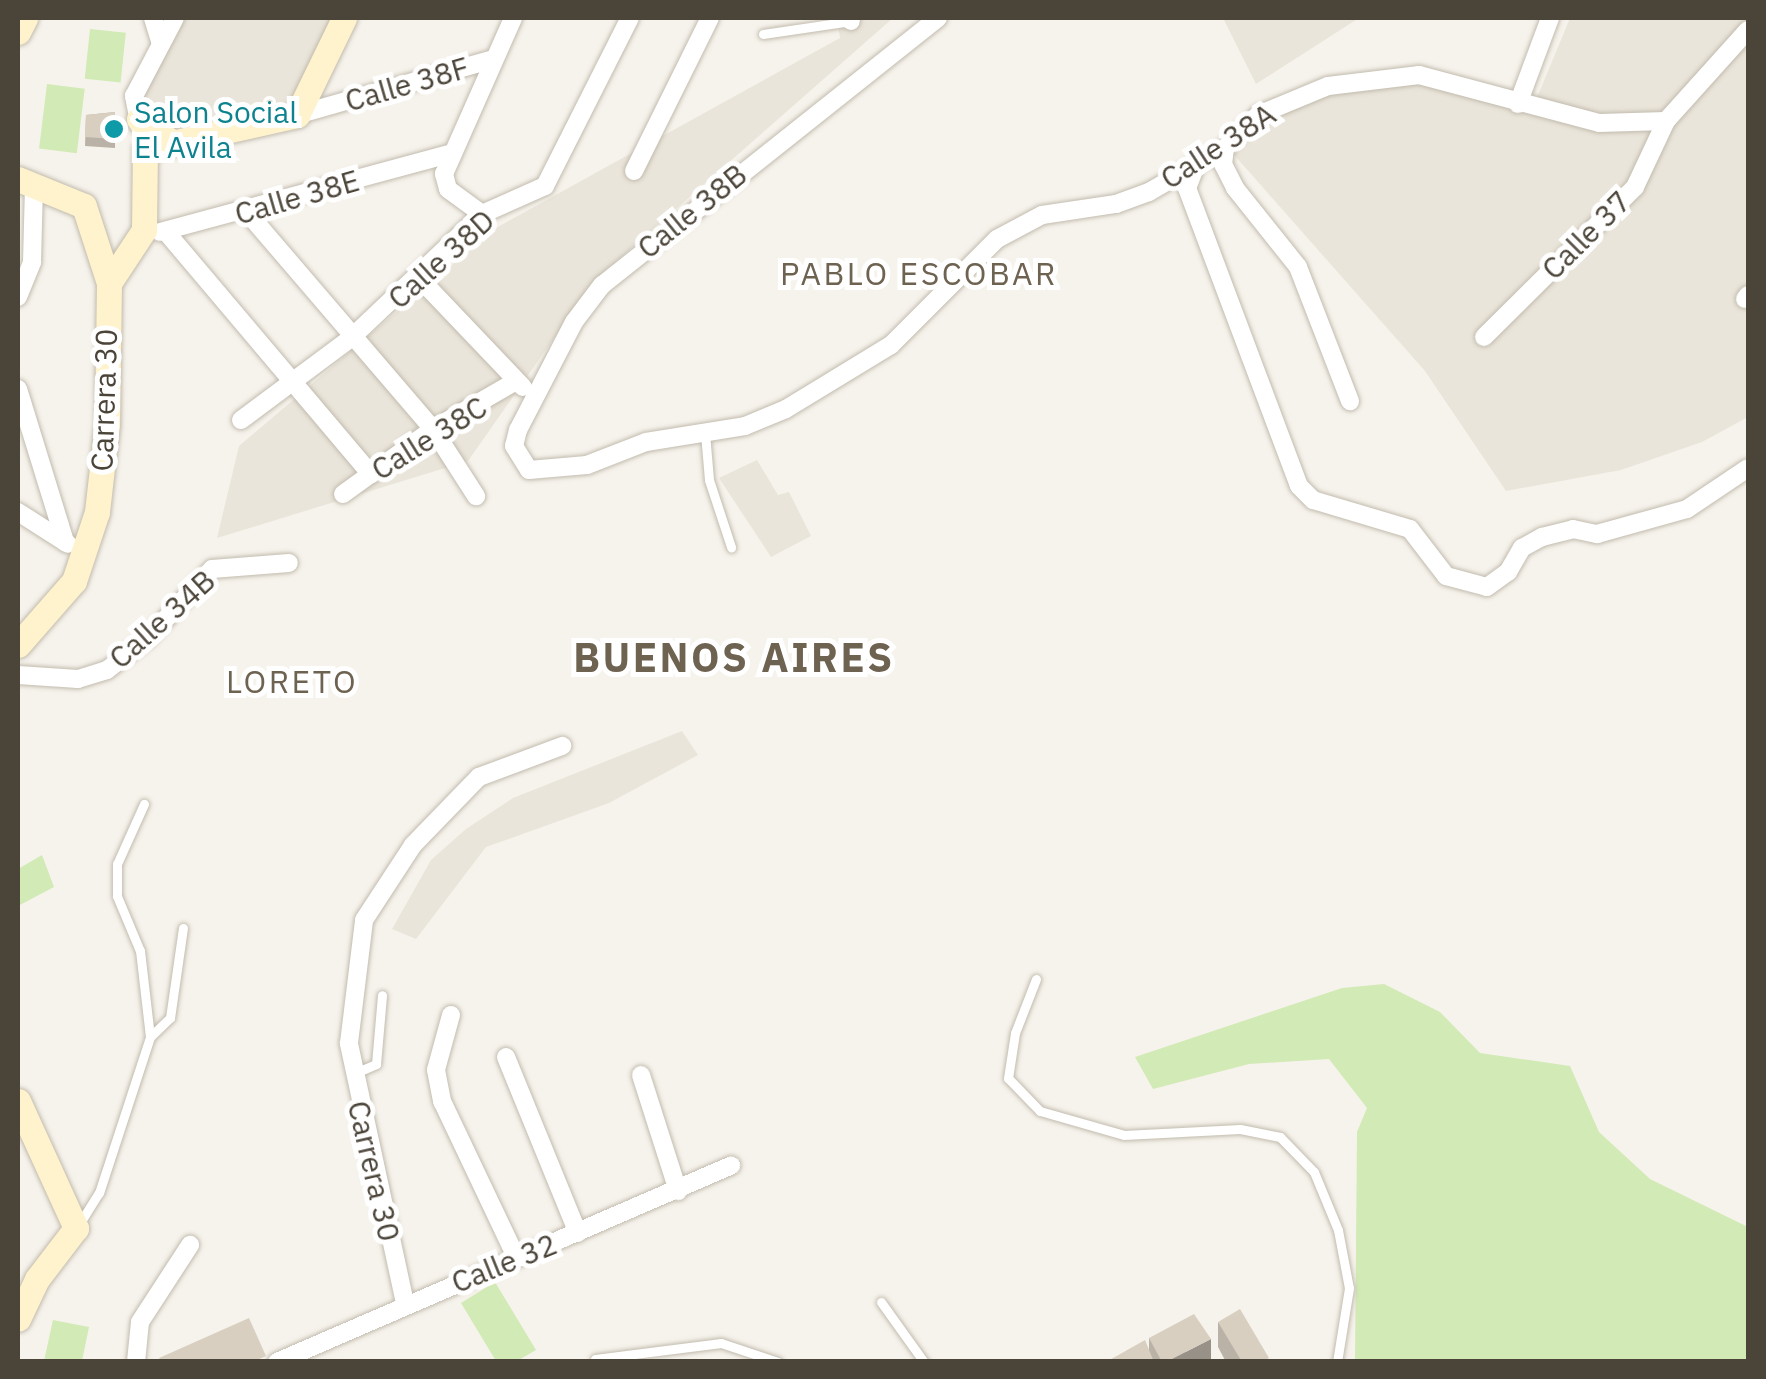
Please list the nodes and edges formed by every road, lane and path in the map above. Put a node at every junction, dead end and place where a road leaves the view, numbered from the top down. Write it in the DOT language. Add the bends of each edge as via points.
graph roads {
  1 [pos="25,18"];
  2 [pos="153,18"];
  3 [pos="175,18"];
  4 [pos="344,18"];
  5 [pos="514,18"];
  6 [pos="630,18"];
  7 [pos="710,18"];
  8 [pos="938,18"];
  9 [pos="1550,18"];
  10 [pos="850,19"];
  11 [pos="1748,30"];
  12 [pos="18,32"];
  13 [pos="764,34"];
  14 [pos="161,44"];
  15 [pos="493,59"];
  16 [pos="1518,104"];
  17 [pos="298,115"];
  18 [pos="139,120"];
  19 [pos="1666,121"];
  20 [pos="172,142"];
  21 [pos="1225,148"];
  22 [pos="146,149"];
  23 [pos="448,154"];
  24 [pos="1198,160"];
  25 [pos="634,170"];
  26 [pos="33,189"];
  27 [pos="246,211"];
  28 [pos="482,214"];
  29 [pos="96,233"];
  30 [pos="149,235"];
  31 [pos="420,279"];
  32 [pos="110,283"];
  33 [pos="18,297"];
  34 [pos="1484,337"];
  35 [pos="352,338"];
  36 [pos="516,381"];
  37 [pos="297,382"];
  38 [pos="18,389"];
  39 [pos="535,397"];
  40 [pos="1350,401"];
  41 [pos="241,420"];
  42 [pos="433,429"];
  43 [pos="705,430"];
  44 [pos="518,458"];
  45 [pos="1748,468"];
  46 [pos="371,474"];
  47 [pos="342,494"];
  48 [pos="476,496"];
  49 [pos="18,512"];
  50 [pos="732,546"];
  51 [pos="76,549"];
  52 [pos="289,563"];
  53 [pos="18,645"];
  54 [pos="18,675"];
  55 [pos="562,746"];
  56 [pos="144,804"];
  57 [pos="183,928"];
  58 [pos="1036,980"];
  59 [pos="382,995"];
  60 [pos="451,1015"];
  61 [pos="150,1037"];
  62 [pos="506,1057"];
  63 [pos="352,1074"];
  64 [pos="642,1075"];
  65 [pos="18,1101"];
  66 [pos="731,1166"];
  67 [pos="678,1190"];
  68 [pos="76,1228"];
  69 [pos="578,1233"];
  70 [pos="190,1245"];
  71 [pos="516,1257"];
  72 [pos="881,1302"];
  73 [pos="405,1303"];
  74 [pos="18,1319"];
  75 [pos="595,1359"];
  76 [pos="136,1362"];
  77 [pos="277,1362"];
  78 [pos="778,1362"];
  79 [pos="924,1362"];
  80 [pos="1338,1362"];
  1 -- 12 [label="street"];
  2 -- 14 [label="street"];
  3 -- 14 [label="street"];
  4 -- 17 [label="street"];
  5 -- 15 [label="street"];
  6 -- 28 [label="street, Calle 38D" via="545,186"];
  7 -- 25 [label="street"];
  8 -- 39 [label="street, Calle 38B" via="602,285"];
  9 -- 16 [label="street"];
  10 -- 13 [label="lane"];
  11 -- 19 [label="street, Calle 37"];
  14 -- 18 [label="street" via="134,96"];
  15 -- 17 [label="street, Calle 38F"];
  15 -- 23 [label="street"];
  16 -- 19 [label="street, Calle 38A" via="1599,123"];
  16 -- 21 [label="street, Calle 38A" via="1419,75 1328,86 1258,115"];
  17 -- 20 [label="street, Calle 38F"];
  18 -- 20 [label="street"];
  18 -- 22 [label="street"];
  19 -- 34 [label="street, Calle 37" via="1635,186"];
  20 -- 22 [label="street, Calle 38F"];
  21 -- 24 [label="street, Calle 38A"];
  21 -- 40 [label="street" via="1223,164 1235,188 1298,267"];
  22 -- 30 [label="street"];
  23 -- 27 [label="street, Calle 38E"];
  23 -- 28 [label="street" via="448,189"];
  24 -- 43 [label="street, Calle 38A" via="1116,204 1058,211 1020,226 973,257 914,323 852,372 744,426"];
  24 -- 45 [label="street" via="1187,188 1299,486 1313,500 1410,528 1446,576 1471,588 1487,587 1508,572 1522,548 1542,537 1573,529 1597,534 1687,509"];
  26 -- 29 [label="street, Carrera 30" via="75,198"];
  26 -- 33 [label="street" via="32,262"];
  27 -- 30 [label="street, Calle 38E"];
  27 -- 35 [label="street"];
  28 -- 31 [label="street, Calle 38D"];
  29 -- 30 [label="street" via="110,245"];
  29 -- 32 [label="street, Carrera 30"];
  30 -- 32 [label="street"];
  30 -- 37 [label="street"];
  31 -- 35 [label="street, Calle 38D"];
  31 -- 36 [label="street"];
  32 -- 51 [label="street, Carrera 30" via="107,424"];
  35 -- 37 [label="street, Calle 38D"];
  35 -- 42 [label="street"];
  36 -- 39 [label="street"];
  36 -- 42 [label="street, Calle 38C"];
  37 -- 41 [label="street, Calle 38D"];
  37 -- 46 [label="street"];
  38 -- 51 [label="street"];
  39 -- 44 [label="street, Calle 38B" via="518,430"];
  42 -- 46 [label="street, Calle 38C"];
  42 -- 48 [label="street"];
  43 -- 44 [label="street, Calle 38A" via="544,474"];
  43 -- 50 [label="lane" via="709,480"];
  46 -- 47 [label="street, Calle 38C"];
  49 -- 51 [label="street"];
  51 -- 53 [label="street, Carrera 30" via="74,581"];
  52 -- 54 [label="street, Calle 34B" via="212,569 148,638 95,674"];
  55 -- 63 [label="street, Carrera 30" via="479,776 413,845 364,920 349,1009"];
  56 -- 61 [label="lane" via="117,864 117,896 140,951"];
  57 -- 61 [label="lane" via="170,1018"];
  58 -- 80 [label="lane" via="1014,1033 1008,1078 1040,1110 1124,1135 1240,1129 1280,1136 1314,1172 1338,1230 1349,1288"];
  59 -- 63 [label="lane" via="376,1064"];
  60 -- 71 [label="street" via="436,1070 442,1101"];
  61 -- 68 [label="lane" via="98,1193"];
  62 -- 69 [label="street"];
  63 -- 73 [label="street, Carrera 30"];
  64 -- 67 [label="street"];
  65 -- 68 [label="street"];
  66 -- 67 [label="street, Calle 32"];
  67 -- 69 [label="street, Calle 32"];
  68 -- 74 [label="street" via="36,1279"];
  69 -- 71 [label="street, Calle 32"];
  70 -- 76 [label="street" via="140,1322"];
  71 -- 73 [label="street, Calle 32"];
  72 -- 79 [label="lane"];
  73 -- 77 [label="street, Calle 32"];
  75 -- 78 [label="lane" via="721,1343"];
}
